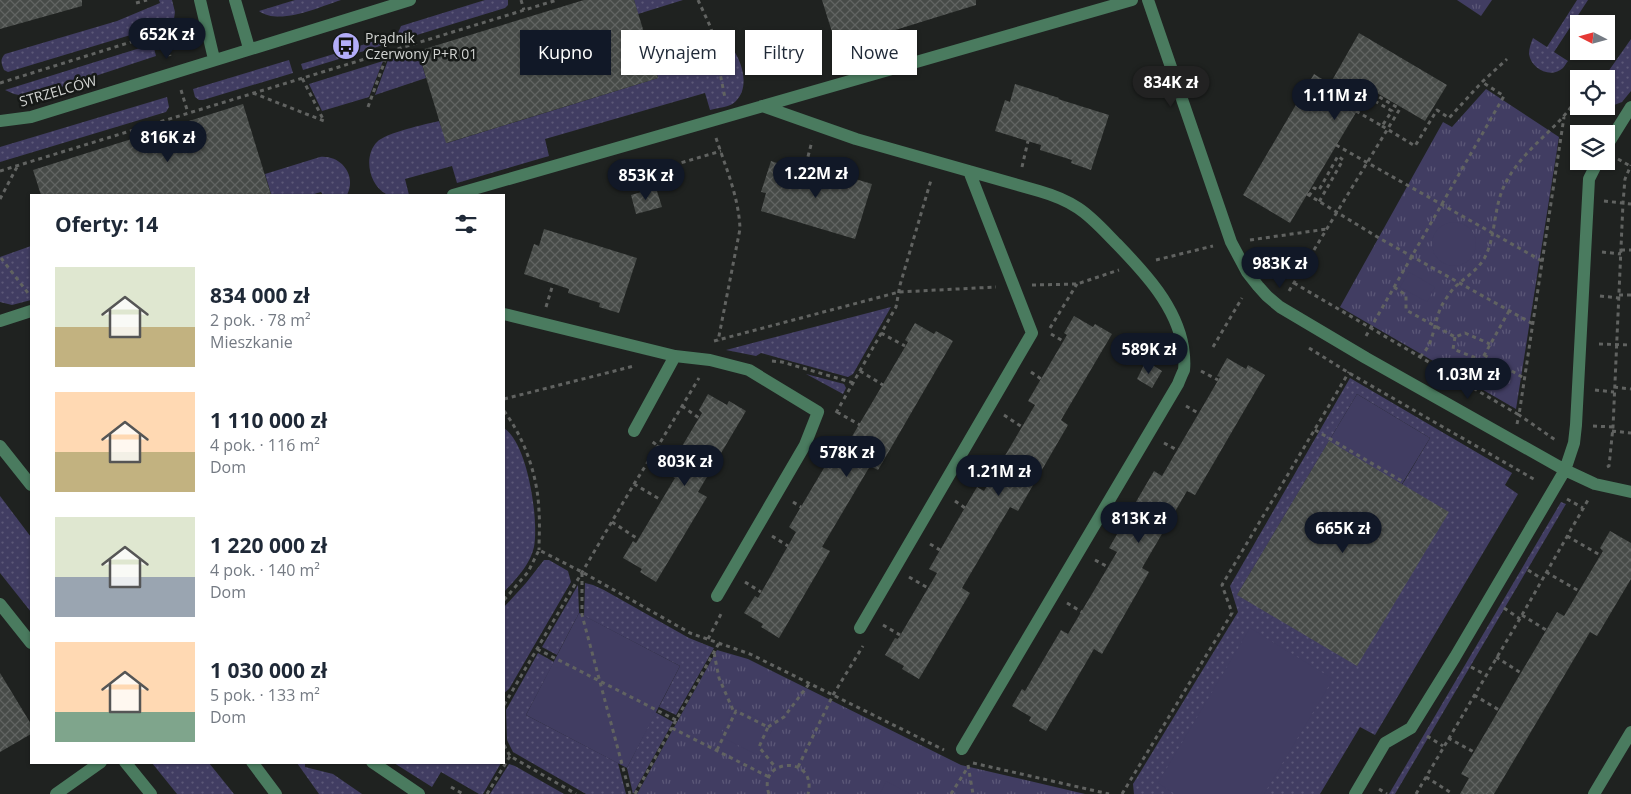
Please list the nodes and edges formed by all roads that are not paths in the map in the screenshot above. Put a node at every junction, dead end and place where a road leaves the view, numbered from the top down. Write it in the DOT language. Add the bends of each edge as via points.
graph roads {
  1 [pos="200,0"];
  2 [pos="235,0"];
  3 [pos="410,0"];
  4 [pos="1132,0"];
  5 [pos="1148,0"];
  6 [pos="249,48"];
  7 [pos="214,59"];
  8 [pos="762,106"];
  9 [pos="1631,107"];
  10 [pos="0,121"];
  11 [pos="1615,133"];
  12 [pos="1594,170"];
  13 [pos="969,171"];
  14 [pos="456,194"];
  15 [pos="28,313"];
  16 [pos="505,314"];
  17 [pos="0,320"];
  18 [pos="675,356"];
  19 [pos="634,430"];
  20 [pos="0,446"];
  21 [pos="1565,470"];
  22 [pos="30,484"];
  23 [pos="1631,492"];
  24 [pos="717,596"];
  25 [pos="0,604"];
  26 [pos="860,628"];
  27 [pos="30,642"];
  28 [pos="1631,732"];
  29 [pos="957,751"];
  30 [pos="98,764"];
  31 [pos="127,764"];
  32 [pos="254,764"];
  33 [pos="375,764"];
  34 [pos="56,794"];
  35 [pos="151,794"];
  36 [pos="276,794"];
  37 [pos="418,794"];
  38 [pos="1355,794"];
  39 [pos="1594,794"];
  1 -- 7 [label="street"];
  2 -- 6 [label="street"];
  3 -- 6 [label="street, STRZELCÓW"];
  4 -- 8 [label="street"];
  5 -- 21 [label="street" via="1231,242 1247,272 1267,296 1366,358"];
  6 -- 7 [label="street, STRZELCÓW"];
  7 -- 10 [label="street, STRZELCÓW" via="31,117"];
  8 -- 13 [label="street" via="816,126"];
  8 -- 14 [label="street"];
  9 -- 11 [label="street"];
  12 -- 21 [label="street" via="1589,179 1576,424"];
  13 -- 26 [label="street" via="1032,333"];
  13 -- 29 [label="street" via="1062,199 1079,208 1103,230 1150,280 1175,319 1184,370"];
  15 -- 17 [label="street"];
  16 -- 18 [label="street"];
  18 -- 19 [label="street"];
  18 -- 24 [label="street" via="710,360 748,370 818,412 805,445"];
  20 -- 22 [label="street"];
  21 -- 23 [label="street" via="1595,484"];
  21 -- 38 [label="street" via="1411,728 1385,743"];
  25 -- 27 [label="street"];
  28 -- 39 [label="street"];
  30 -- 34 [label="street"];
  31 -- 35 [label="street"];
  32 -- 36 [label="street"];
  33 -- 37 [label="street"];
}
